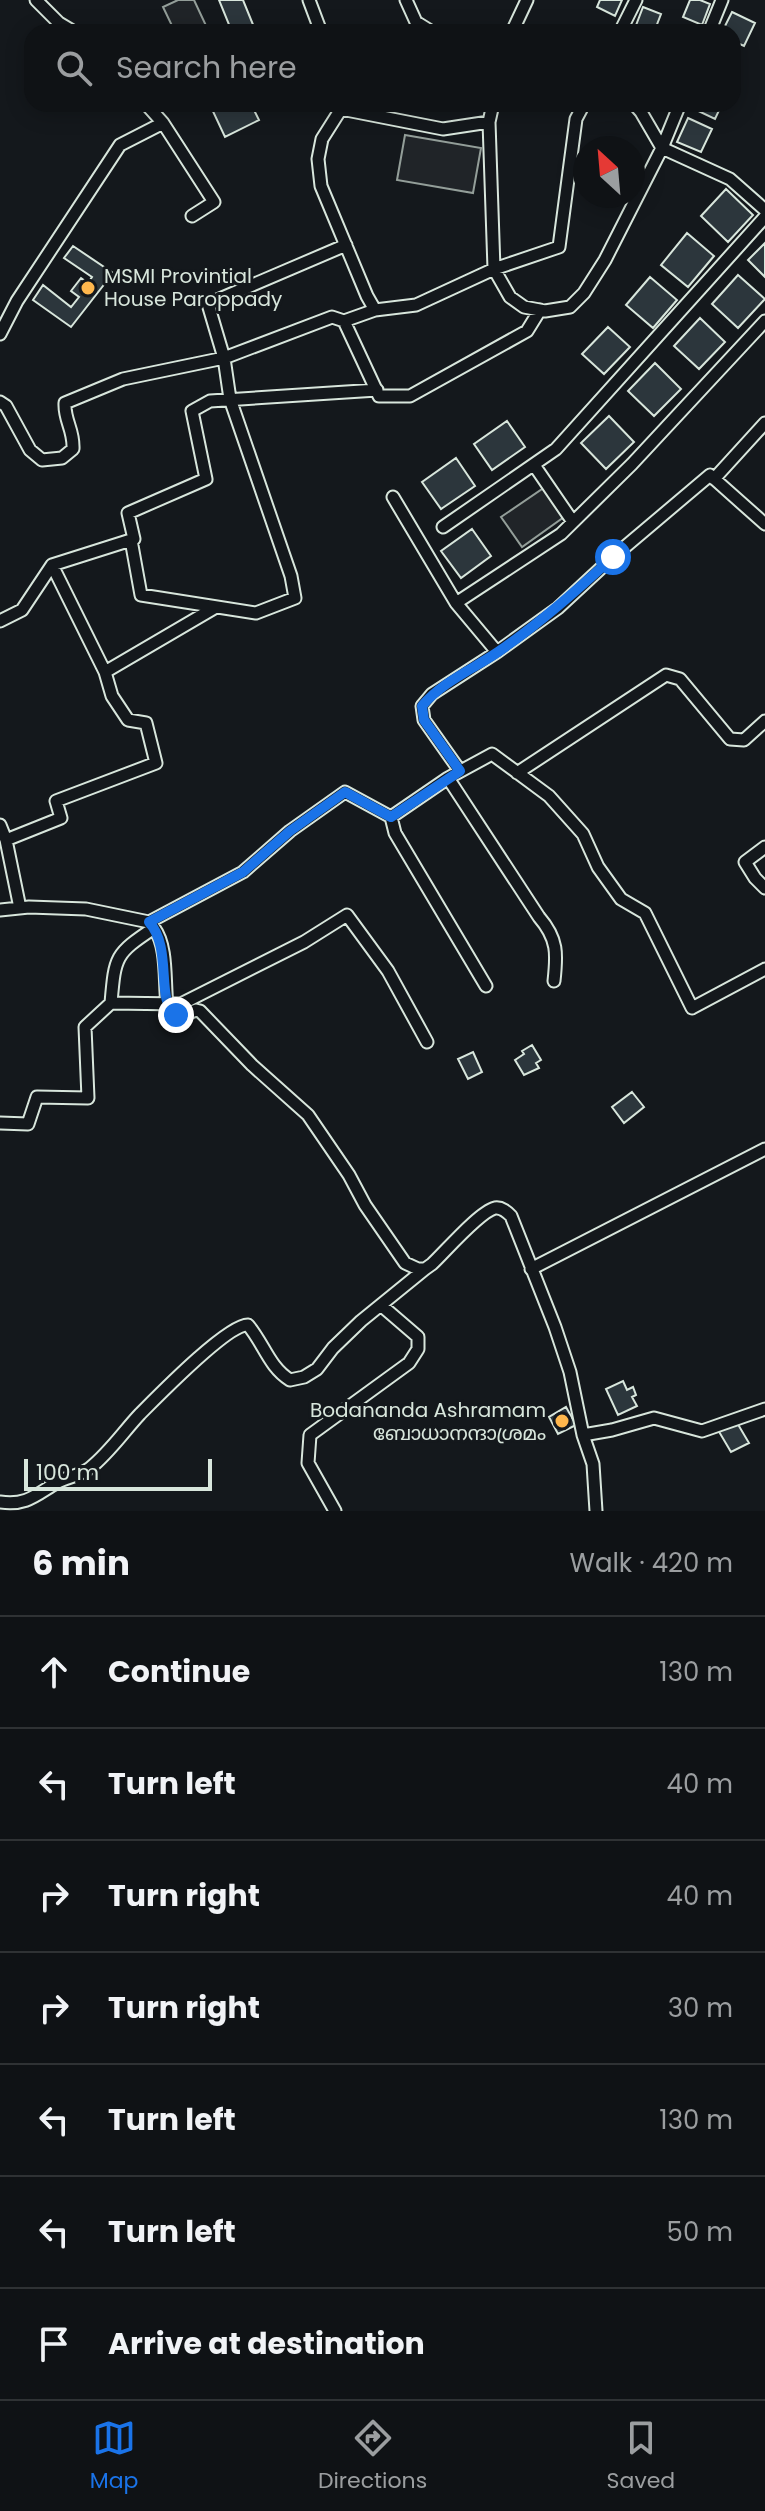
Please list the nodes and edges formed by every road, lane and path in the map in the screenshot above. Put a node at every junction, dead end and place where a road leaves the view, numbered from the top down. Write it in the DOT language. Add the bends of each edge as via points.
graph roads {
  1 [pos="36,0"];
  2 [pos="309,0"];
  3 [pos="406,0"];
  4 [pos="527,0"];
  5 [pos="636,0"];
  6 [pos="722,0"];
  7 [pos="61,24"];
  8 [pos="318,24"];
  9 [pos="419,24"];
  10 [pos="516,24"];
  11 [pos="624,24"];
  12 [pos="712,24"];
  13 [pos="153,112"];
  14 [pos="338,112"];
  15 [pos="364,112"];
  16 [pos="491,112"];
  17 [pos="580,112"];
  18 [pos="641,112"];
  19 [pos="677,112"];
  20 [pos="489,122"];
  21 [pos="163,123"];
  22 [pos="662,148"];
  23 [pos="765,210"];
  24 [pos="192,216"];
  25 [pos="765,217"];
  26 [pos="346,245"];
  27 [pos="494,269"];
  28 [pos="375,310"];
  29 [pos="540,310"];
  30 [pos="344,321"];
  31 [pos="765,321"];
  32 [pos="0,334"];
  33 [pos="224,358"];
  34 [pos="377,390"];
  35 [pos="230,399"];
  36 [pos="0,402"];
  37 [pos="765,423"];
  38 [pos="534,465"];
  39 [pos="714,479"];
  40 [pos="393,497"];
  41 [pos="573,522"];
  42 [pos="765,524"];
  43 [pos="443,527"];
  44 [pos="131,540"];
  45 [pos="52,565"];
  46 [pos="456,603"];
  47 [pos="217,607"];
  48 [pos="0,621"];
  49 [pos="497,652"];
  50 [pos="105,672"];
  51 [pos="765,721"];
  52 [pos="460,771"];
  53 [pos="517,773"];
  54 [pos="448,778"];
  55 [pos="391,817"];
  56 [pos="0,825"];
  57 [pos="6,840"];
  58 [pos="765,847"];
  59 [pos="765,888"];
  60 [pos="20,908"];
  61 [pos="0,910"];
  62 [pos="151,925"];
  63 [pos="765,969"];
  64 [pos="554,981"];
  65 [pos="486,986"];
  66 [pos="111,1003"];
  67 [pos="167,1004"];
  68 [pos="427,1042"];
  69 [pos="0,1123"];
  70 [pos="765,1149"];
  71 [pos="425,1269"];
  72 [pos="531,1269"];
  73 [pos="382,1306"];
  74 [pos="765,1409"];
  75 [pos="583,1435"];
  76 [pos="0,1502"];
  77 [pos="335,1511"];
  78 [pos="596,1511"];
  1 -- 7 [label="street"];
  2 -- 8 [label="street"];
  3 -- 9 [label="street"];
  4 -- 10 [label="street"];
  5 -- 11 [label="street"];
  6 -- 12 [label="street"];
  13 -- 21 [label="street"];
  14 -- 26 [label="street" via="322,139 318,159 321,186"];
  15 -- 20 [label="street" via="443,129"];
  16 -- 20 [label="street"];
  17 -- 27 [label="street" via="559,247"];
  18 -- 22 [label="street"];
  19 -- 22 [label="street"];
  20 -- 27 [label="street"];
  21 -- 24 [label="street" via="214,202"];
  21 -- 32 [label="street" via="120,145"];
  22 -- 23 [label="street" via="730,179"];
  22 -- 29 [label="street" via="584,293 570,307"];
  25 -- 38 [label="street" via="556,449"];
  26 -- 28 [label="street"];
  26 -- 33 [label="street" via="208,304"];
  27 -- 28 [label="street" via="416,305"];
  27 -- 29 [label="street" via="510,297"];
  28 -- 30 [label="street"];
  29 -- 34 [label="street" via="527,331 410,396 379,396"];
  30 -- 33 [label="street" via="332,317"];
  30 -- 34 [label="street"];
  31 -- 41 [label="street"];
  33 -- 35 [label="street"];
  33 -- 36 [label="street" via="123,379 65,403 74,435 73,449 62,458 42,460 30,450"];
  34 -- 35 [label="street"];
  35 -- 44 [label="street" via="210,401 192,411 206,479 128,513"];
  35 -- 47 [label="street" via="295,598 256,613"];
  37 -- 39 [label="street"];
  38 -- 41 [label="street"];
  38 -- 43 [label="street"];
  39 -- 42 [label="street"];
  39 -- 49 [label="street" via="710,475 558,608"];
  40 -- 46 [label="street"];
  41 -- 46 [label="street"];
  44 -- 45 [label="street"];
  44 -- 47 [label="street" via="141,595"];
  45 -- 48 [label="street" via="22,610"];
  45 -- 50 [label="street"];
  46 -- 49 [label="street"];
  47 -- 50 [label="street"];
  49 -- 52 [label="street" via="422,706 424,720"];
  50 -- 57 [label="street" via="112,696 128,720 146,723 156,763 56,801 61,818"];
  51 -- 53 [label="street" via="744,740 730,739 680,679 666,675"];
  52 -- 53 [label="street" via="492,754"];
  52 -- 54 [label="street"];
  53 -- 63 [label="street" via="549,796 583,834 621,899 645,913 692,1008"];
  54 -- 55 [label="street"];
  54 -- 64 [label="street" via="551,931 557,955"];
  55 -- 62 [label="street" via="345,792 243,872"];
  55 -- 65 [label="street" via="395,833"];
  56 -- 57 [label="street"];
  57 -- 60 [label="street"];
  58 -- 59 [label="street" via="745,862"];
  60 -- 61 [label="street"];
  60 -- 62 [label="street" via="86,909"];
  62 -- 66 [label="street" via="124,948 114,970"];
  62 -- 67 [label="street" via="164,961"];
  66 -- 67 [label="street"];
  66 -- 69 [label="street" via="85,1027 88,1098 37,1097 28,1124"];
  67 -- 68 [label="street" via="181,1004 347,915 388,971"];
  67 -- 71 [label="street" via="176,1015 200,1011 308,1115 405,1263"];
  70 -- 72 [label="street"];
  71 -- 72 [label="street" via="495,1208 511,1216"];
  71 -- 73 [label="street"];
  72 -- 75 [label="street" via="570,1372"];
  73 -- 76 [label="street" via="351,1330 317,1369 290,1380 276,1372 255,1334 243,1324 210,1348 88,1470 33,1499"];
  73 -- 77 [label="street" via="418,1337 418,1349 409,1363 310,1435 308,1463"];
  74 -- 75 [label="street" via="702,1431 654,1418"];
  75 -- 78 [label="street" via="593,1464"];
}
